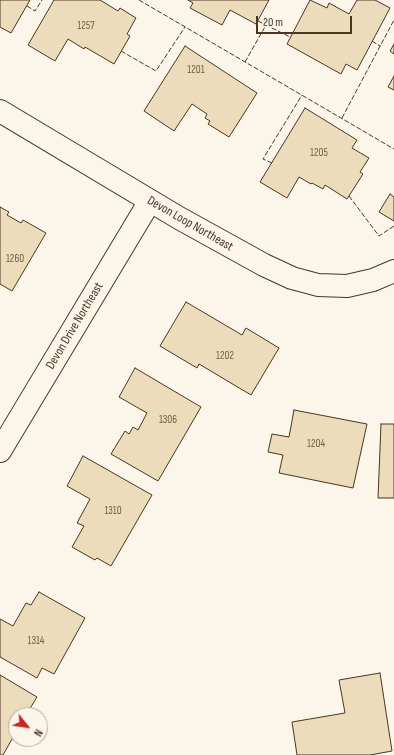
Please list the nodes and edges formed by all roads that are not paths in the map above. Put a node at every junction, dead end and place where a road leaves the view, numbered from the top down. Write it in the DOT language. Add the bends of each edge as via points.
graph roads {
  1 [pos="0,111"];
  2 [pos="150,201"];
  3 [pos="394,271"];
  4 [pos="0,450"];
  1 -- 2 [label="street, Devon Loop Northeast"];
  2 -- 3 [label="street, Devon Loop Northeast" via="292,278 318,285 348,286 373,280"];
  2 -- 4 [label="street, Devon Drive Northeast"];
}
